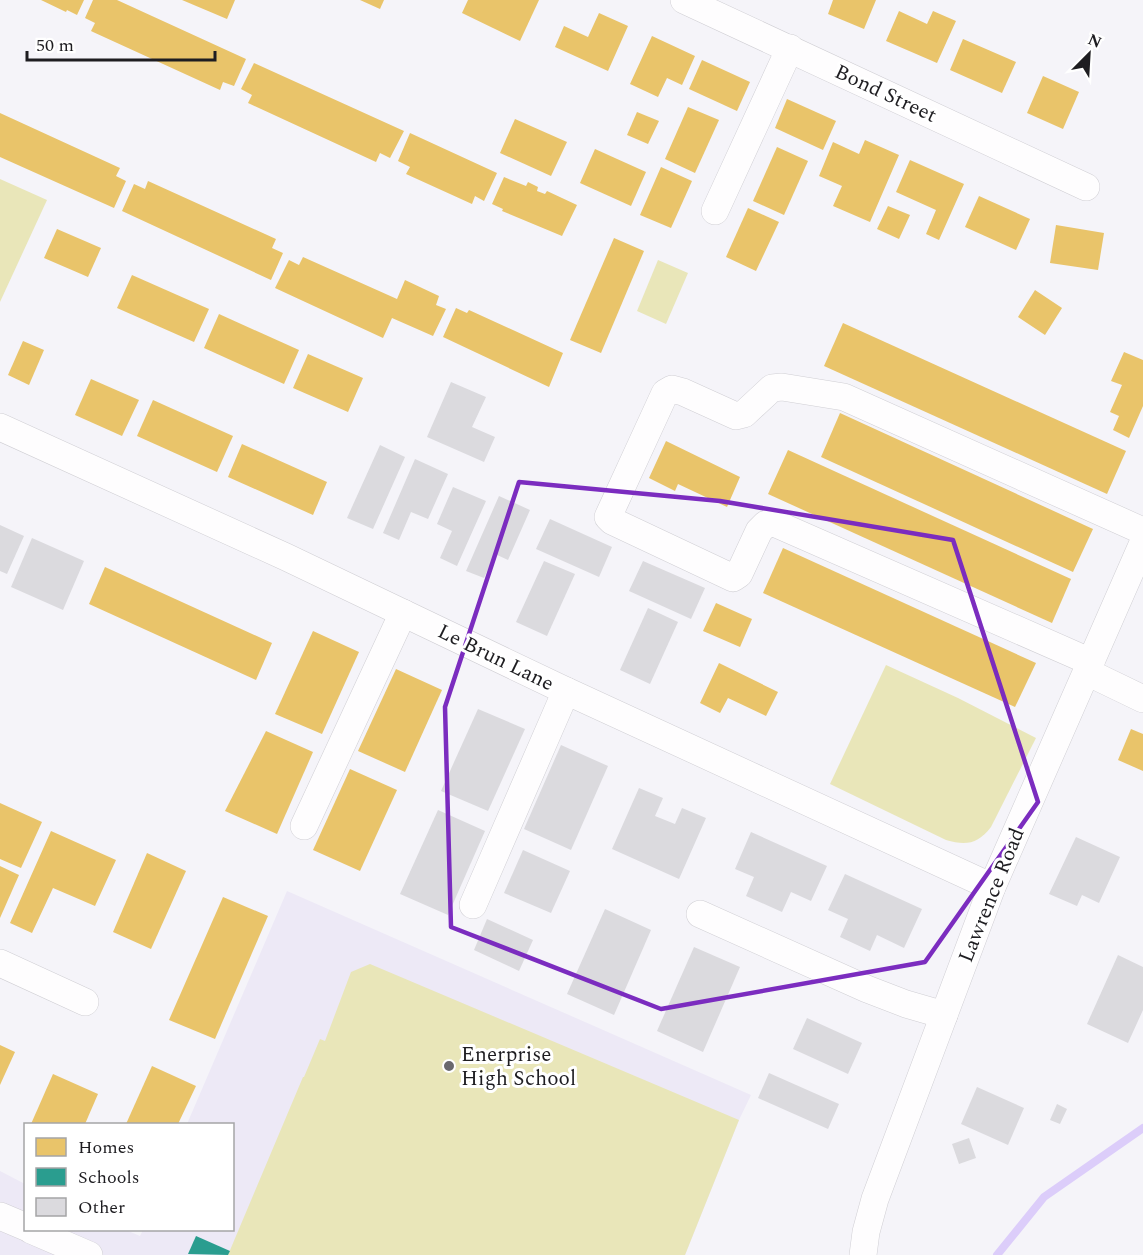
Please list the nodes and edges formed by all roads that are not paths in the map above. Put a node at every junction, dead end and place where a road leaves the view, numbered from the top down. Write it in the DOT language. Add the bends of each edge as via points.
graph roads {
  1 [pos="684,0"];
  2 [pos="790,48"];
  3 [pos="1086,187"];
  4 [pos="715,211"];
  5 [pos="0,427"];
  6 [pos="1143,531"];
  7 [pos="1143,543"];
  8 [pos="403,613"];
  9 [pos="1089,667"];
  10 [pos="566,691"];
  11 [pos="1143,699"];
  12 [pos="304,826"];
  13 [pos="992,887"];
  14 [pos="473,905"];
  15 [pos="700,914"];
  16 [pos="0,963"];
  17 [pos="85,1002"];
  18 [pos="944,1015"];
  19 [pos="0,1216"];
  20 [pos="24,1226"];
  21 [pos="33,1231"];
  22 [pos="89,1255"];
  23 [pos="863,1255"];
  1 -- 2 [label="street, Bond Street"];
  2 -- 3 [label="street, Bond Street"];
  2 -- 4 [label="street"];
  5 -- 8 [label="street, Le Brun Lane"];
  6 -- 9 [label="street" via="844,397 782,387 772,388 744,414 736,416 683,392 672,389 665,393 609,517 733,578 739,574 759,531 774,523"];
  7 -- 9 [label="street, Lawrence Road"];
  8 -- 10 [label="street, Le Brun Lane"];
  8 -- 12 [label="street"];
  9 -- 11 [label="street"];
  9 -- 13 [label="street, Lawrence Road"];
  10 -- 13 [label="street, Le Brun Lane"];
  10 -- 14 [label="street"];
  13 -- 18 [label="street, Lawrence Road"];
  15 -- 18 [label="street" via="867,989"];
  16 -- 17 [label="street"];
  18 -- 23 [label="street, Lawrence Road" via="875,1199"];
  19 -- 20 [label="street"];
  21 -- 22 [label="street"];
}
